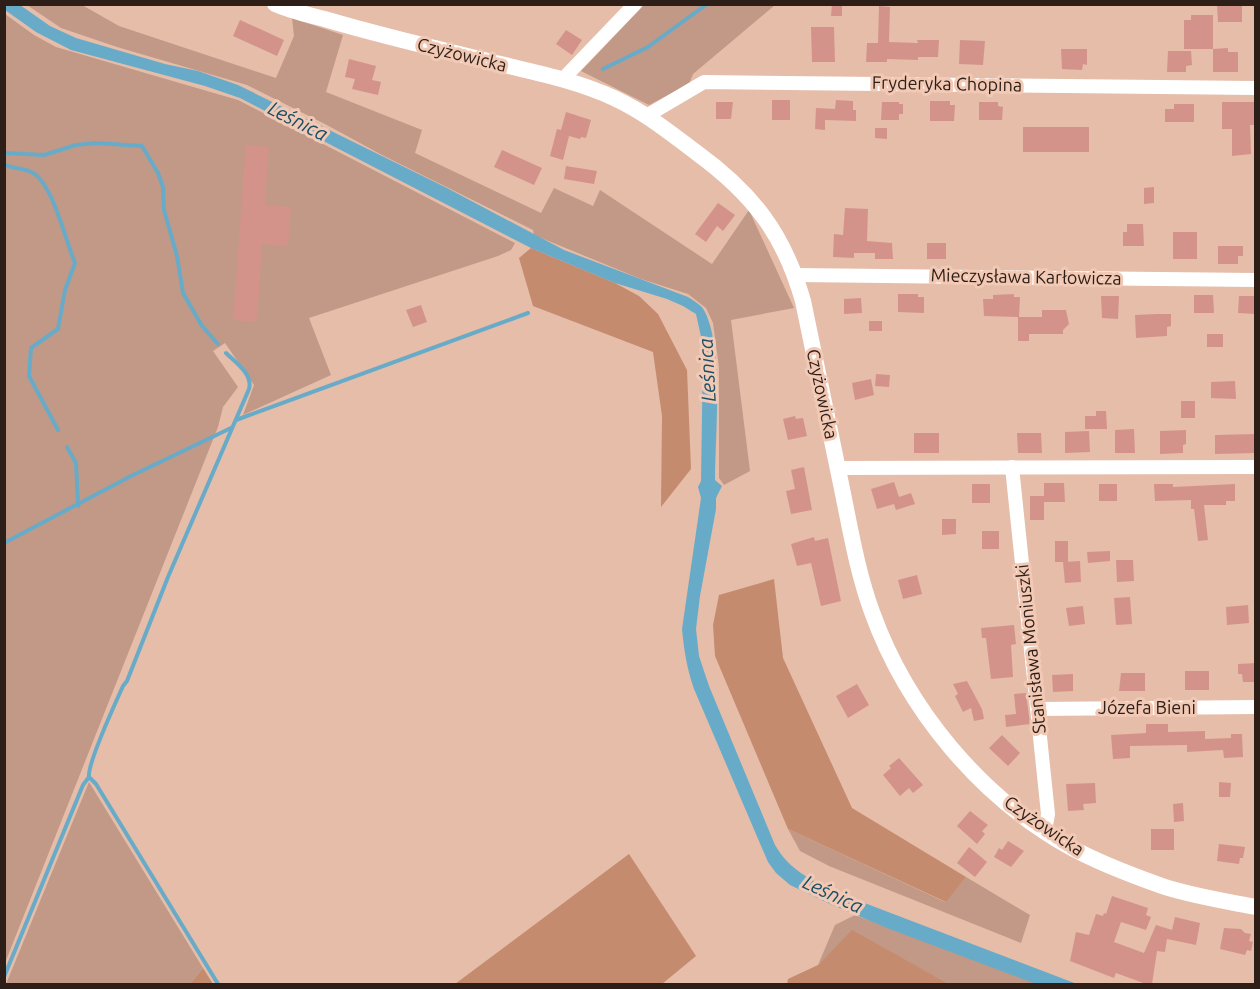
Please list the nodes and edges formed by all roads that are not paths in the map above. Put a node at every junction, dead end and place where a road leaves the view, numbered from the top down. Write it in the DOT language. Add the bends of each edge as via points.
graph roads {
  1 [pos="275,4"];
  2 [pos="635,4"];
  3 [pos="562,80"];
  4 [pos="1256,87"];
  5 [pos="648,115"];
  6 [pos="796,275"];
  7 [pos="1256,280"];
  8 [pos="1012,467"];
  9 [pos="1256,467"];
  10 [pos="838,468"];
  11 [pos="1256,708"];
  12 [pos="1038,709"];
  13 [pos="1045,831"];
  14 [pos="1256,908"];
  1 -- 3 [label="street, Czyżowicka" via="346,26"];
  2 -- 3 [label="street"];
  3 -- 5 [label="street, Czyżowicka" via="612,97"];
  4 -- 5 [label="street, Fryderyka Chopina" via="704,82"];
  5 -- 6 [label="street, Czyżowicka" via="754,202 780,240"];
  6 -- 7 [label="street, Mieczysława Karłowicza"];
  6 -- 10 [label="street, Czyżowicka"];
  8 -- 9 [label="street"];
  8 -- 10 [label="street"];
  8 -- 12 [label="street, Stanisława Moniuszki"];
  10 -- 13 [label="street, Czyżowicka" via="872,612 906,684 951,748 979,778"];
  11 -- 12 [label="street, Józefa Bieni"];
  12 -- 13 [label="street, Stanisława Moniuszki" via="1048,814"];
  13 -- 14 [label="street, Czyżowicka" via="1099,862 1164,887"];
}
